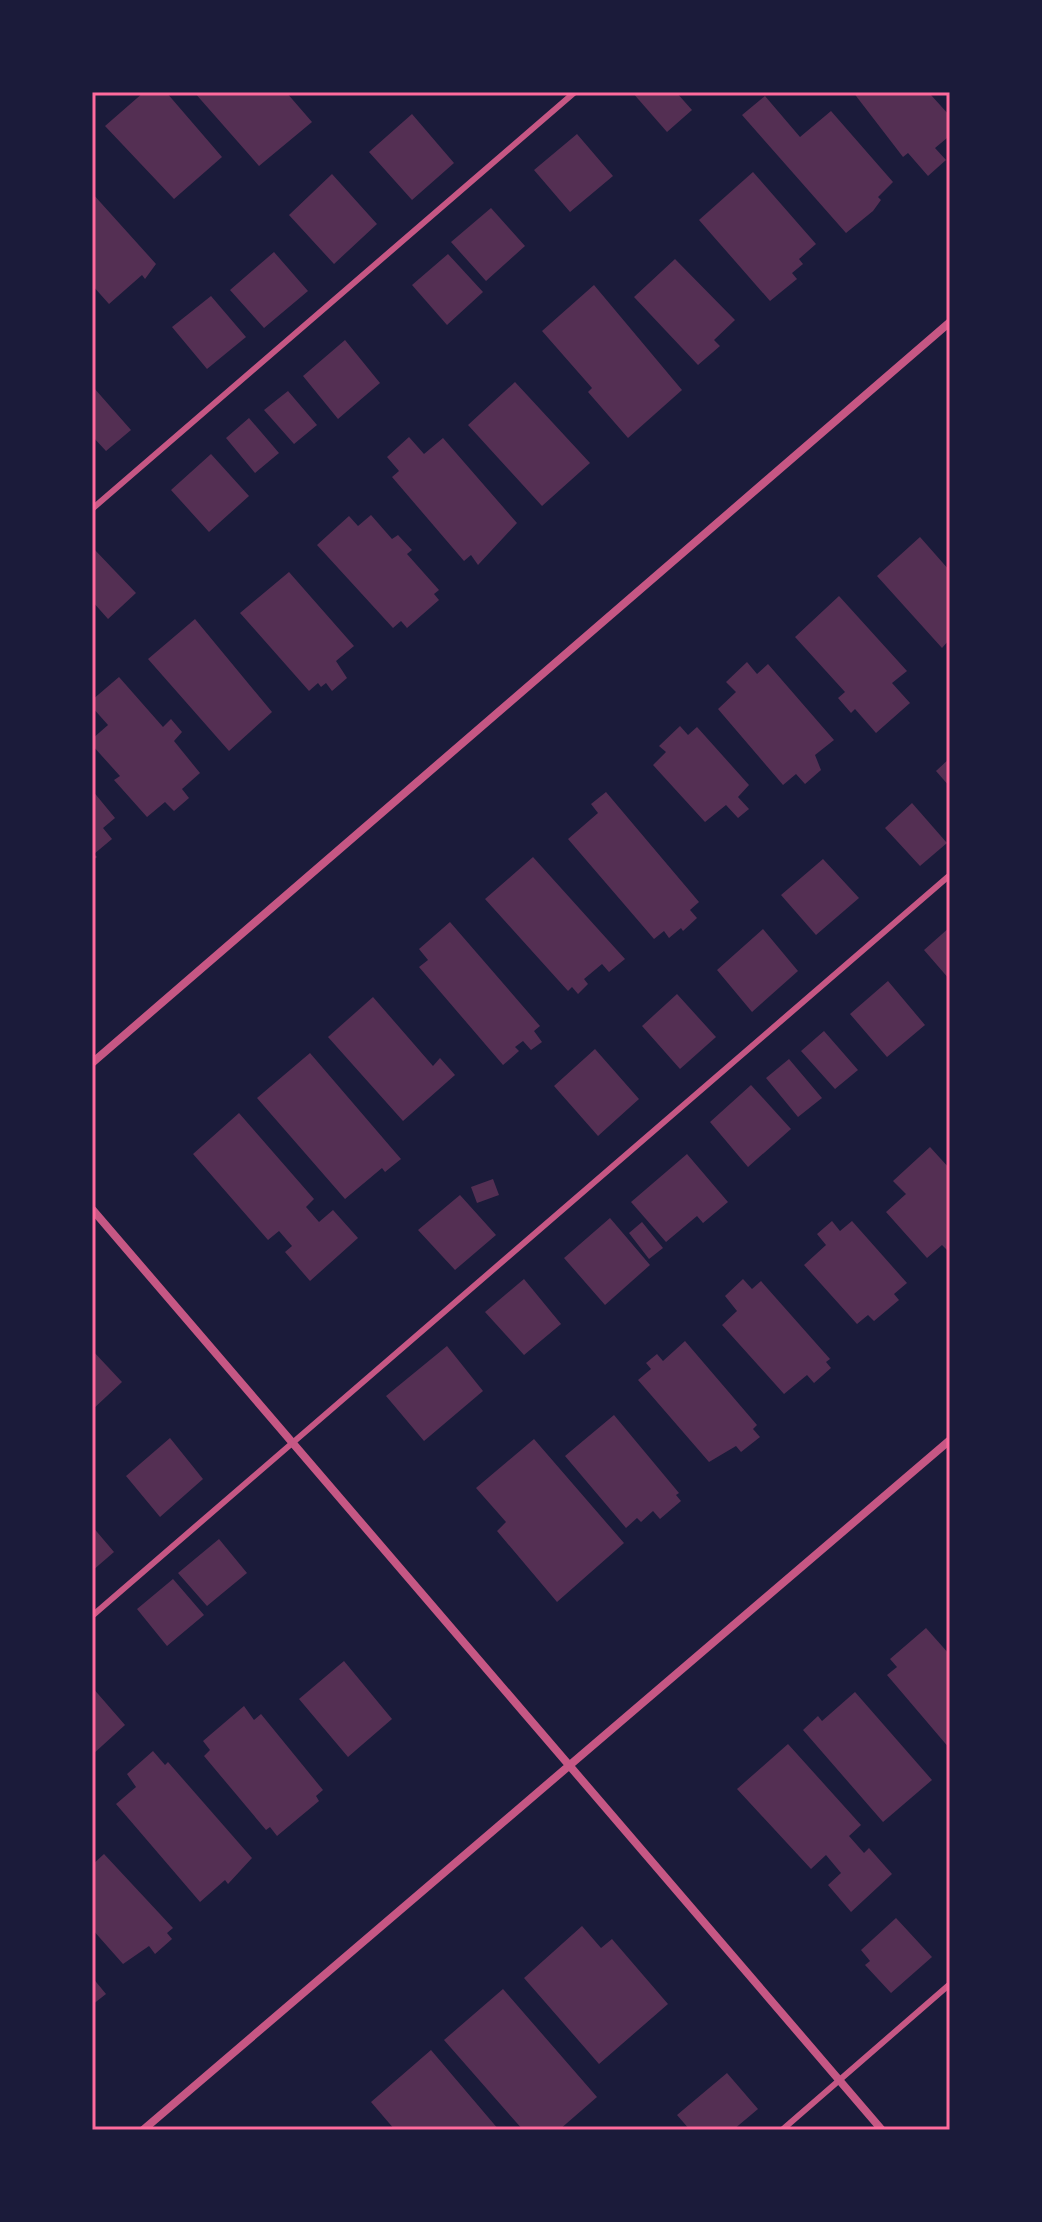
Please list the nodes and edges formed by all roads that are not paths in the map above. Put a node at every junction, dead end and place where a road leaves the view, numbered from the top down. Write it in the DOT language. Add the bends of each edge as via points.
graph roads {
  1 [pos="575,92"];
  2 [pos="950,322"];
  3 [pos="92,509"];
  4 [pos="950,875"];
  5 [pos="92,1063"];
  6 [pos="92,1209"];
  7 [pos="950,1440"];
  8 [pos="293,1442"];
  9 [pos="92,1616"];
  10 [pos="569,1766"];
  11 [pos="950,1984"];
  12 [pos="839,2080"];
  13 [pos="143,2130"];
  14 [pos="782,2130"];
  15 [pos="882,2130"];
  1 -- 3 [label="lane"];
  2 -- 5 [label="street"];
  4 -- 8 [label="lane"];
  6 -- 8 [label="street"];
  7 -- 10 [label="street"];
  8 -- 9 [label="lane"];
  8 -- 10 [label="street"];
  10 -- 12 [label="street"];
  10 -- 13 [label="street"];
  11 -- 12 [label="lane"];
  12 -- 14 [label="lane"];
  12 -- 15 [label="street"];
}
